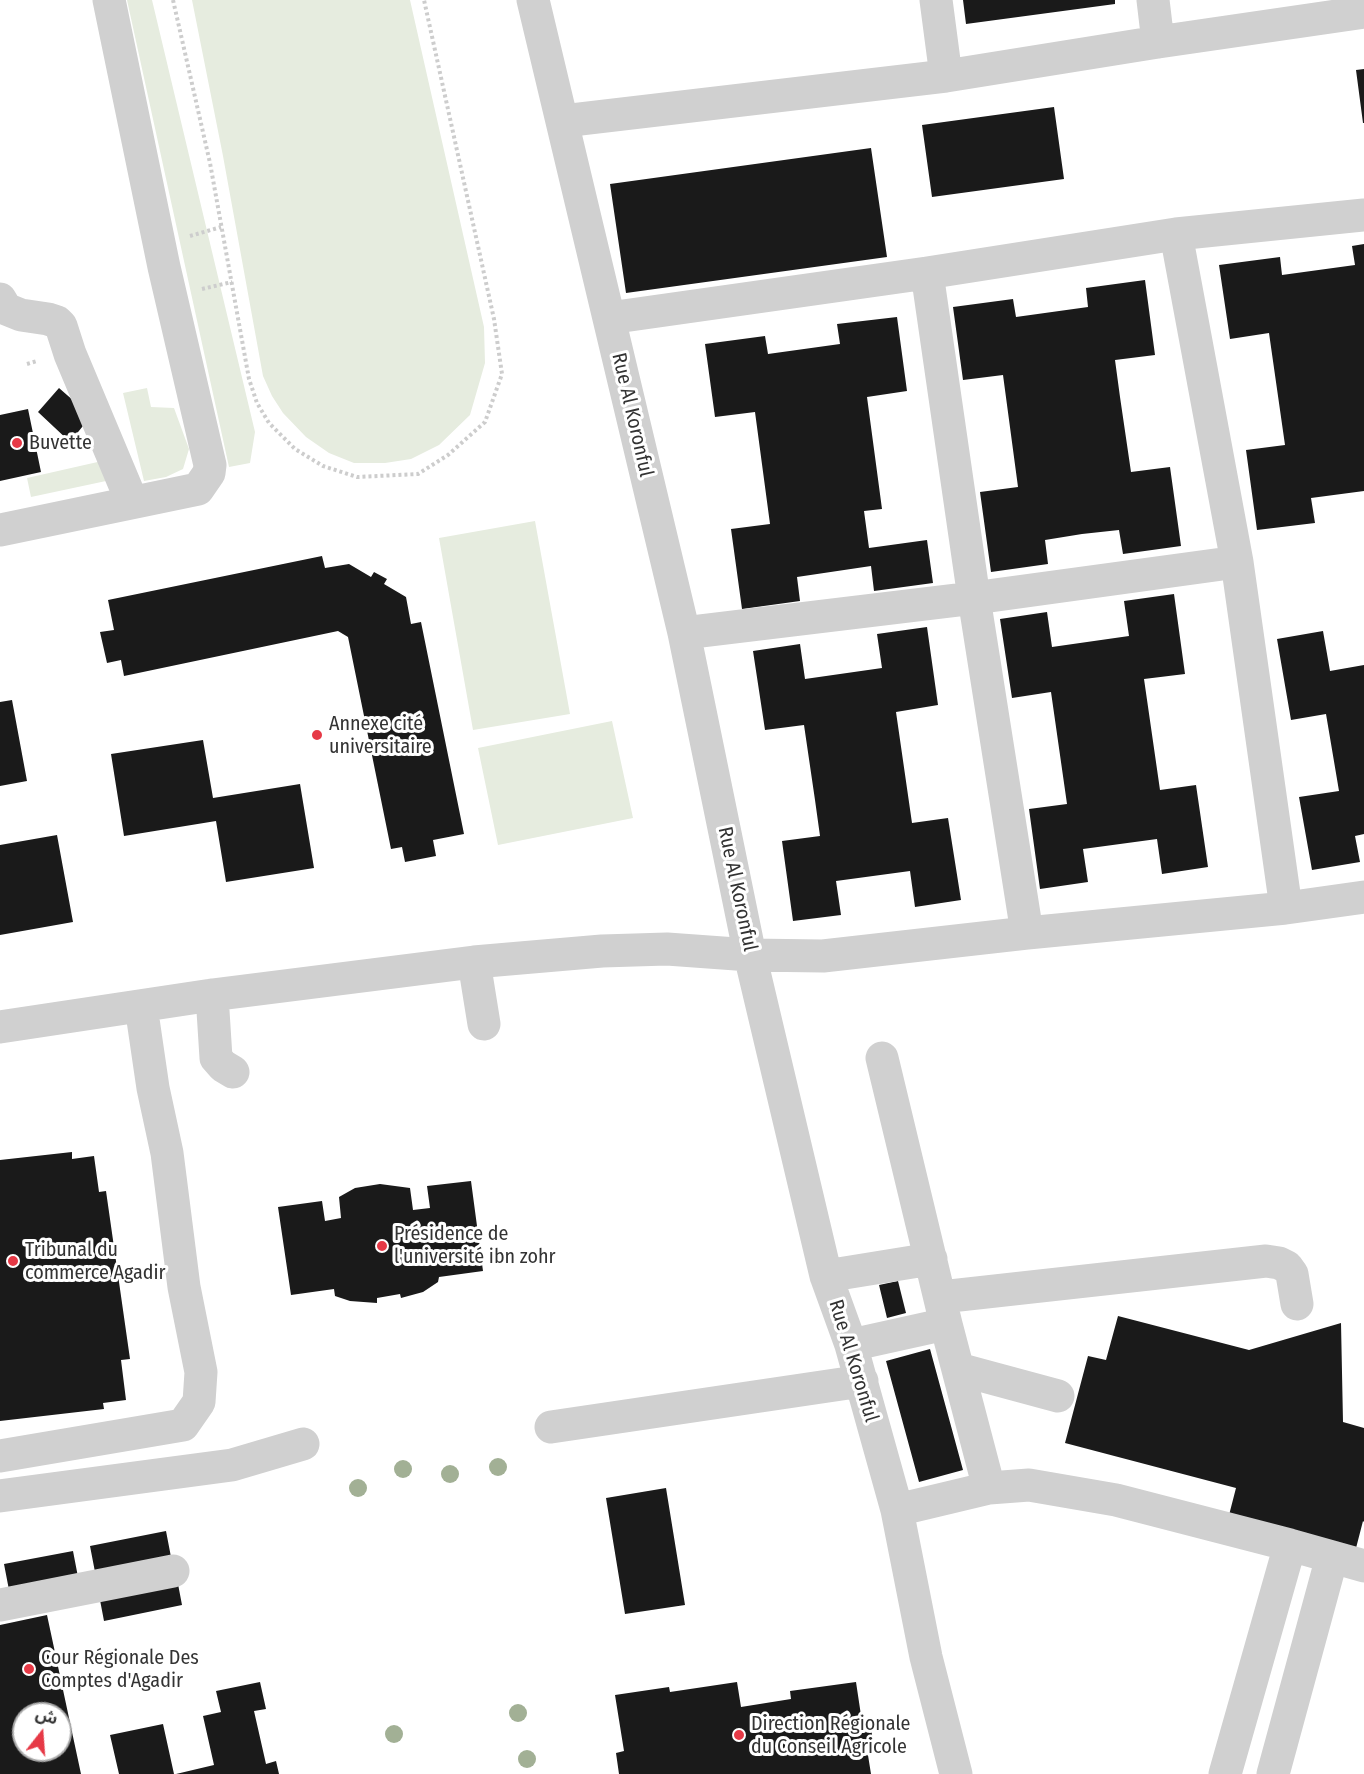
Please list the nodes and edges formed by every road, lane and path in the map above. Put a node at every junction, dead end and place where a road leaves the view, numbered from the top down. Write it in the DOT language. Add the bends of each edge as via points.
graph roads {
  1 [pos="109,0"];
  2 [pos="173,0"];
  3 [pos="424,0"];
  4 [pos="533,0"];
  5 [pos="936,0"];
  6 [pos="1153,0"];
  7 [pos="1364,12"];
  8 [pos="1158,42"];
  9 [pos="946,76"];
  10 [pos="563,121"];
  11 [pos="1364,215"];
  12 [pos="1176,234"];
  13 [pos="927,273"];
  14 [pos="0,298"];
  15 [pos="609,318"];
  16 [pos="132,502"];
  17 [pos="0,531"];
  18 [pos="1237,562"];
  19 [pos="974,598"];
  20 [pos="684,633"];
  21 [pos="1364,897"];
  22 [pos="1286,908"];
  23 [pos="1027,933"];
  24 [pos="750,955"];
  25 [pos="474,962"];
  26 [pos="212,995"];
  27 [pos="141,1006"];
  28 [pos="484,1024"];
  29 [pos="0,1027"];
  30 [pos="882,1058"];
  31 [pos="233,1072"];
  32 [pos="931,1259"];
  33 [pos="826,1276"];
  34 [pos="1297,1304"];
  35 [pos="943,1311"];
  36 [pos="851,1345"];
  37 [pos="958,1369"];
  38 [pos="861,1381"];
  39 [pos="1058,1396"];
  40 [pos="550,1427"];
  41 [pos="303,1444"];
  42 [pos="0,1456"];
  43 [pos="989,1488"];
  44 [pos="0,1496"];
  45 [pos="897,1510"];
  46 [pos="1290,1545"];
  47 [pos="1332,1557"];
  48 [pos="1364,1566"];
  49 [pos="173,1571"];
  50 [pos="0,1605"];
  51 [pos="956,1774"];
  52 [pos="1225,1774"];
  53 [pos="1273,1774"];
  1 -- 16 [label="street" via="210,465 198,489"];
  2 -- 3 [label="path" via="257,403 269,423 295,448 323,466 357,477 418,474 448,455 485,422 502,374 494,319"];
  4 -- 10 [label="street, Rue Al Koronful"];
  5 -- 9 [label="street"];
  6 -- 8 [label="street"];
  7 -- 8 [label="street"];
  8 -- 9 [label="street"];
  9 -- 10 [label="street"];
  10 -- 15 [label="street, Rue Al Koronful"];
  11 -- 12 [label="street"];
  12 -- 13 [label="street"];
  12 -- 18 [label="street"];
  13 -- 15 [label="street"];
  13 -- 19 [label="street"];
  14 -- 16 [label="street" via="6,309 61,326"];
  15 -- 20 [label="street, Rue Al Koronful"];
  16 -- 17 [label="street"];
  18 -- 19 [label="street"];
  18 -- 22 [label="street"];
  19 -- 20 [label="street"];
  19 -- 23 [label="street"];
  20 -- 24 [label="street, Rue Al Koronful"];
  21 -- 22 [label="street"];
  22 -- 23 [label="street"];
  23 -- 24 [label="street" via="824,956"];
  24 -- 25 [label="street" via="667,949"];
  24 -- 33 [label="street, Rue Al Koronful"];
  25 -- 26 [label="street"];
  25 -- 28 [label="street"];
  26 -- 27 [label="street"];
  26 -- 31 [label="street" via="216,1058"];
  27 -- 29 [label="street"];
  27 -- 42 [label="street" via="167,1153 184,1287 201,1372 198,1402 183,1425"];
  30 -- 32 [label="street"];
  32 -- 33 [label="street"];
  32 -- 35 [label="street"];
  33 -- 36 [label="street, Rue Al Koronful"];
  34 -- 35 [label="street" via="1292,1274 1287,1267 1266,1261"];
  35 -- 36 [label="street"];
  35 -- 37 [label="street"];
  36 -- 38 [label="street, Rue Al Koronful"];
  37 -- 39 [label="street"];
  37 -- 43 [label="street"];
  38 -- 40 [label="street"];
  38 -- 45 [label="street, Rue Al Koronful"];
  41 -- 44 [label="street" via="232,1465"];
  43 -- 45 [label="street"];
  43 -- 46 [label="street" via="1029,1485 1059,1489"];
  45 -- 51 [label="street, Rue Al Koronful" via="926,1657"];
  46 -- 47 [label="street"];
  46 -- 52 [label="street"];
  47 -- 48 [label="street"];
  47 -- 53 [label="street"];
  49 -- 50 [label="street"];
}
